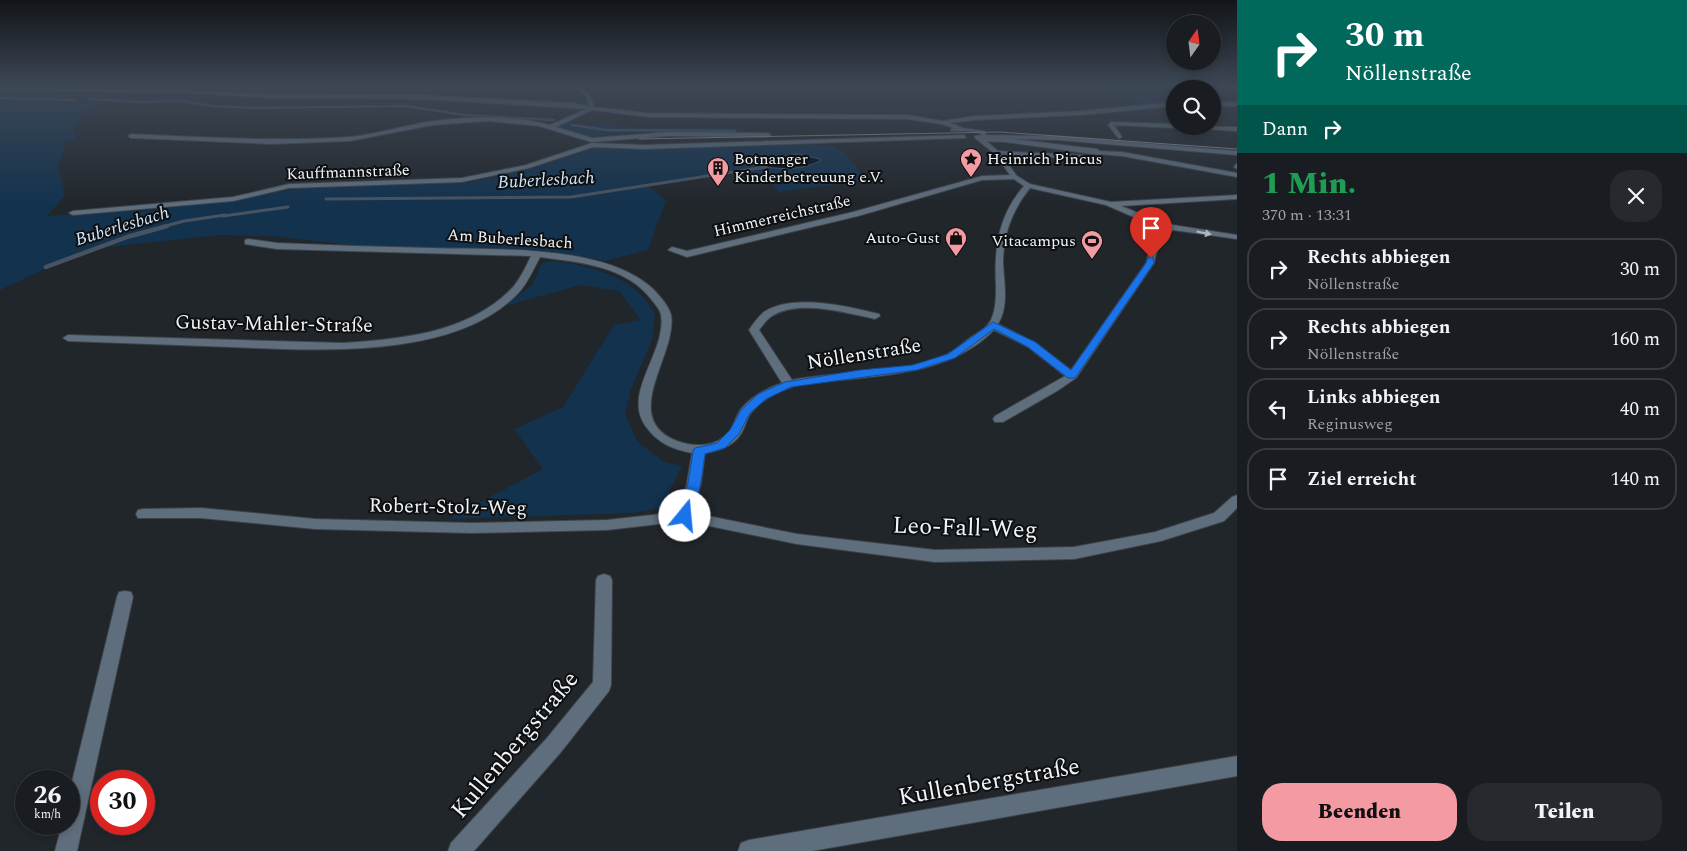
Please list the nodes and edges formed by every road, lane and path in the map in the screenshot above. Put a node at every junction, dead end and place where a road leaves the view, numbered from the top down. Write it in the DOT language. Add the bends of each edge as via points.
graph roads {
  1 [pos="418,126"];
  2 [pos="544,126"];
  3 [pos="554,126"];
  4 [pos="952,126"];
  5 [pos="1111,126"];
  6 [pos="551,127"];
  7 [pos="1221,128"];
  8 [pos="961,129"];
  9 [pos="1237,129"];
  10 [pos="974,130"];
  11 [pos="952,131"];
  12 [pos="131,136"];
  13 [pos="964,136"];
  14 [pos="1119,137"];
  15 [pos="604,138"];
  16 [pos="981,138"];
  17 [pos="591,143"];
  18 [pos="609,146"];
  19 [pos="1237,147"];
  20 [pos="1237,153"];
  21 [pos="997,154"];
  22 [pos="1108,155"];
  23 [pos="1237,175"];
  24 [pos="1015,177"];
  25 [pos="1028,186"];
  26 [pos="1237,197"];
  27 [pos="1108,204"];
  28 [pos="73,213"];
  29 [pos="1172,226"];
  30 [pos="1237,237"];
  31 [pos="248,242"];
  32 [pos="672,250"];
  33 [pos="537,254"];
  34 [pos="875,316"];
  35 [pos="993,325"];
  36 [pos="68,338"];
  37 [pos="1072,376"];
  38 [pos="789,384"];
  39 [pos="999,419"];
  40 [pos="699,451"];
  41 [pos="1237,500"];
  42 [pos="144,514"];
  43 [pos="685,516"];
  44 [pos="604,580"];
  45 [pos="125,597"];
  46 [pos="1237,766"];
  47 [pos="66,851"];
  48 [pos="459,851"];
  49 [pos="749,851"];
  1 -- 12 [label="street" via="350,138 271,142"];
  2 -- 6 [label="street"];
  3 -- 6 [label="street"];
  4 -- 8 [label="street"];
  5 -- 14 [label="street"];
  6 -- 17 [label="street"];
  7 -- 9 [label="street"];
  8 -- 10 [label="street"];
  8 -- 11 [label="street"];
  10 -- 14 [label="street"];
  10 -- 16 [label="street" via="982,132"];
  11 -- 13 [label="street"];
  11 -- 15 [label="street, Kauffmannstraße" via="669,134"];
  13 -- 16 [label="street"];
  13 -- 18 [label="street, Kauffmannstraße"];
  14 -- 19 [label="street"];
  15 -- 17 [label="street, Kauffmannstraße"];
  15 -- 18 [label="street" via="617,142"];
  16 -- 20 [label="street" via="1057,138"];
  16 -- 21 [label="street"];
  16 -- 22 [label="street" via="1097,151"];
  17 -- 18 [label="street, Kauffmannstraße"];
  17 -- 28 [label="street, Kauffmannstraße" via="526,167 462,180 289,186 233,199"];
  21 -- 22 [label="street"];
  21 -- 24 [label="street"];
  22 -- 23 [label="street"];
  24 -- 25 [label="street"];
  24 -- 32 [label="street, Himmerreichstraße" via="982,178 855,214 687,254"];
  25 -- 27 [label="street"];
  25 -- 35 [label="street" via="1015,199 1006,218 998,260 1002,296"];
  26 -- 27 [label="street"];
  27 -- 29 [label="street"];
  29 -- 30 [label="street, one-way"];
  29 -- 37 [label="street" via="1159,235 1152,247 1150,263"];
  31 -- 33 [label="street, Am Buberlesbach" via="277,246"];
  33 -- 36 [label="street, Gustav-Mahler-Straße" via="523,280 496,306 459,326 418,337 338,347"];
  33 -- 40 [label="street, Am Buberlesbach" via="573,258 602,266 636,279 656,296 666,313 666,334 644,401 644,418 659,436 672,444"];
  34 -- 38 [label="street, Nöllenstraße" via="830,306 802,306 769,314 754,330"];
  35 -- 37 [label="street" via="1032,344"];
  35 -- 38 [label="street, Nöllenstraße" via="951,356 914,368"];
  37 -- 39 [label="street"];
  38 -- 40 [label="street, Nöllenstraße" via="762,396 745,412 735,432 721,446"];
  40 -- 43 [label="street"];
  41 -- 43 [label="street, Leo-Fall-Weg" via="1219,516 1156,537 1074,553 935,556 797,539"];
  42 -- 43 [label="street, Robert-Stolz-Weg" via="201,513 315,524 471,528 608,525"];
  44 -- 48 [label="street, Kullenbergstraße" via="602,685 554,745"];
  45 -- 47 [label="street"];
  46 -- 49 [label="street, Kullenbergstraße"];
}
